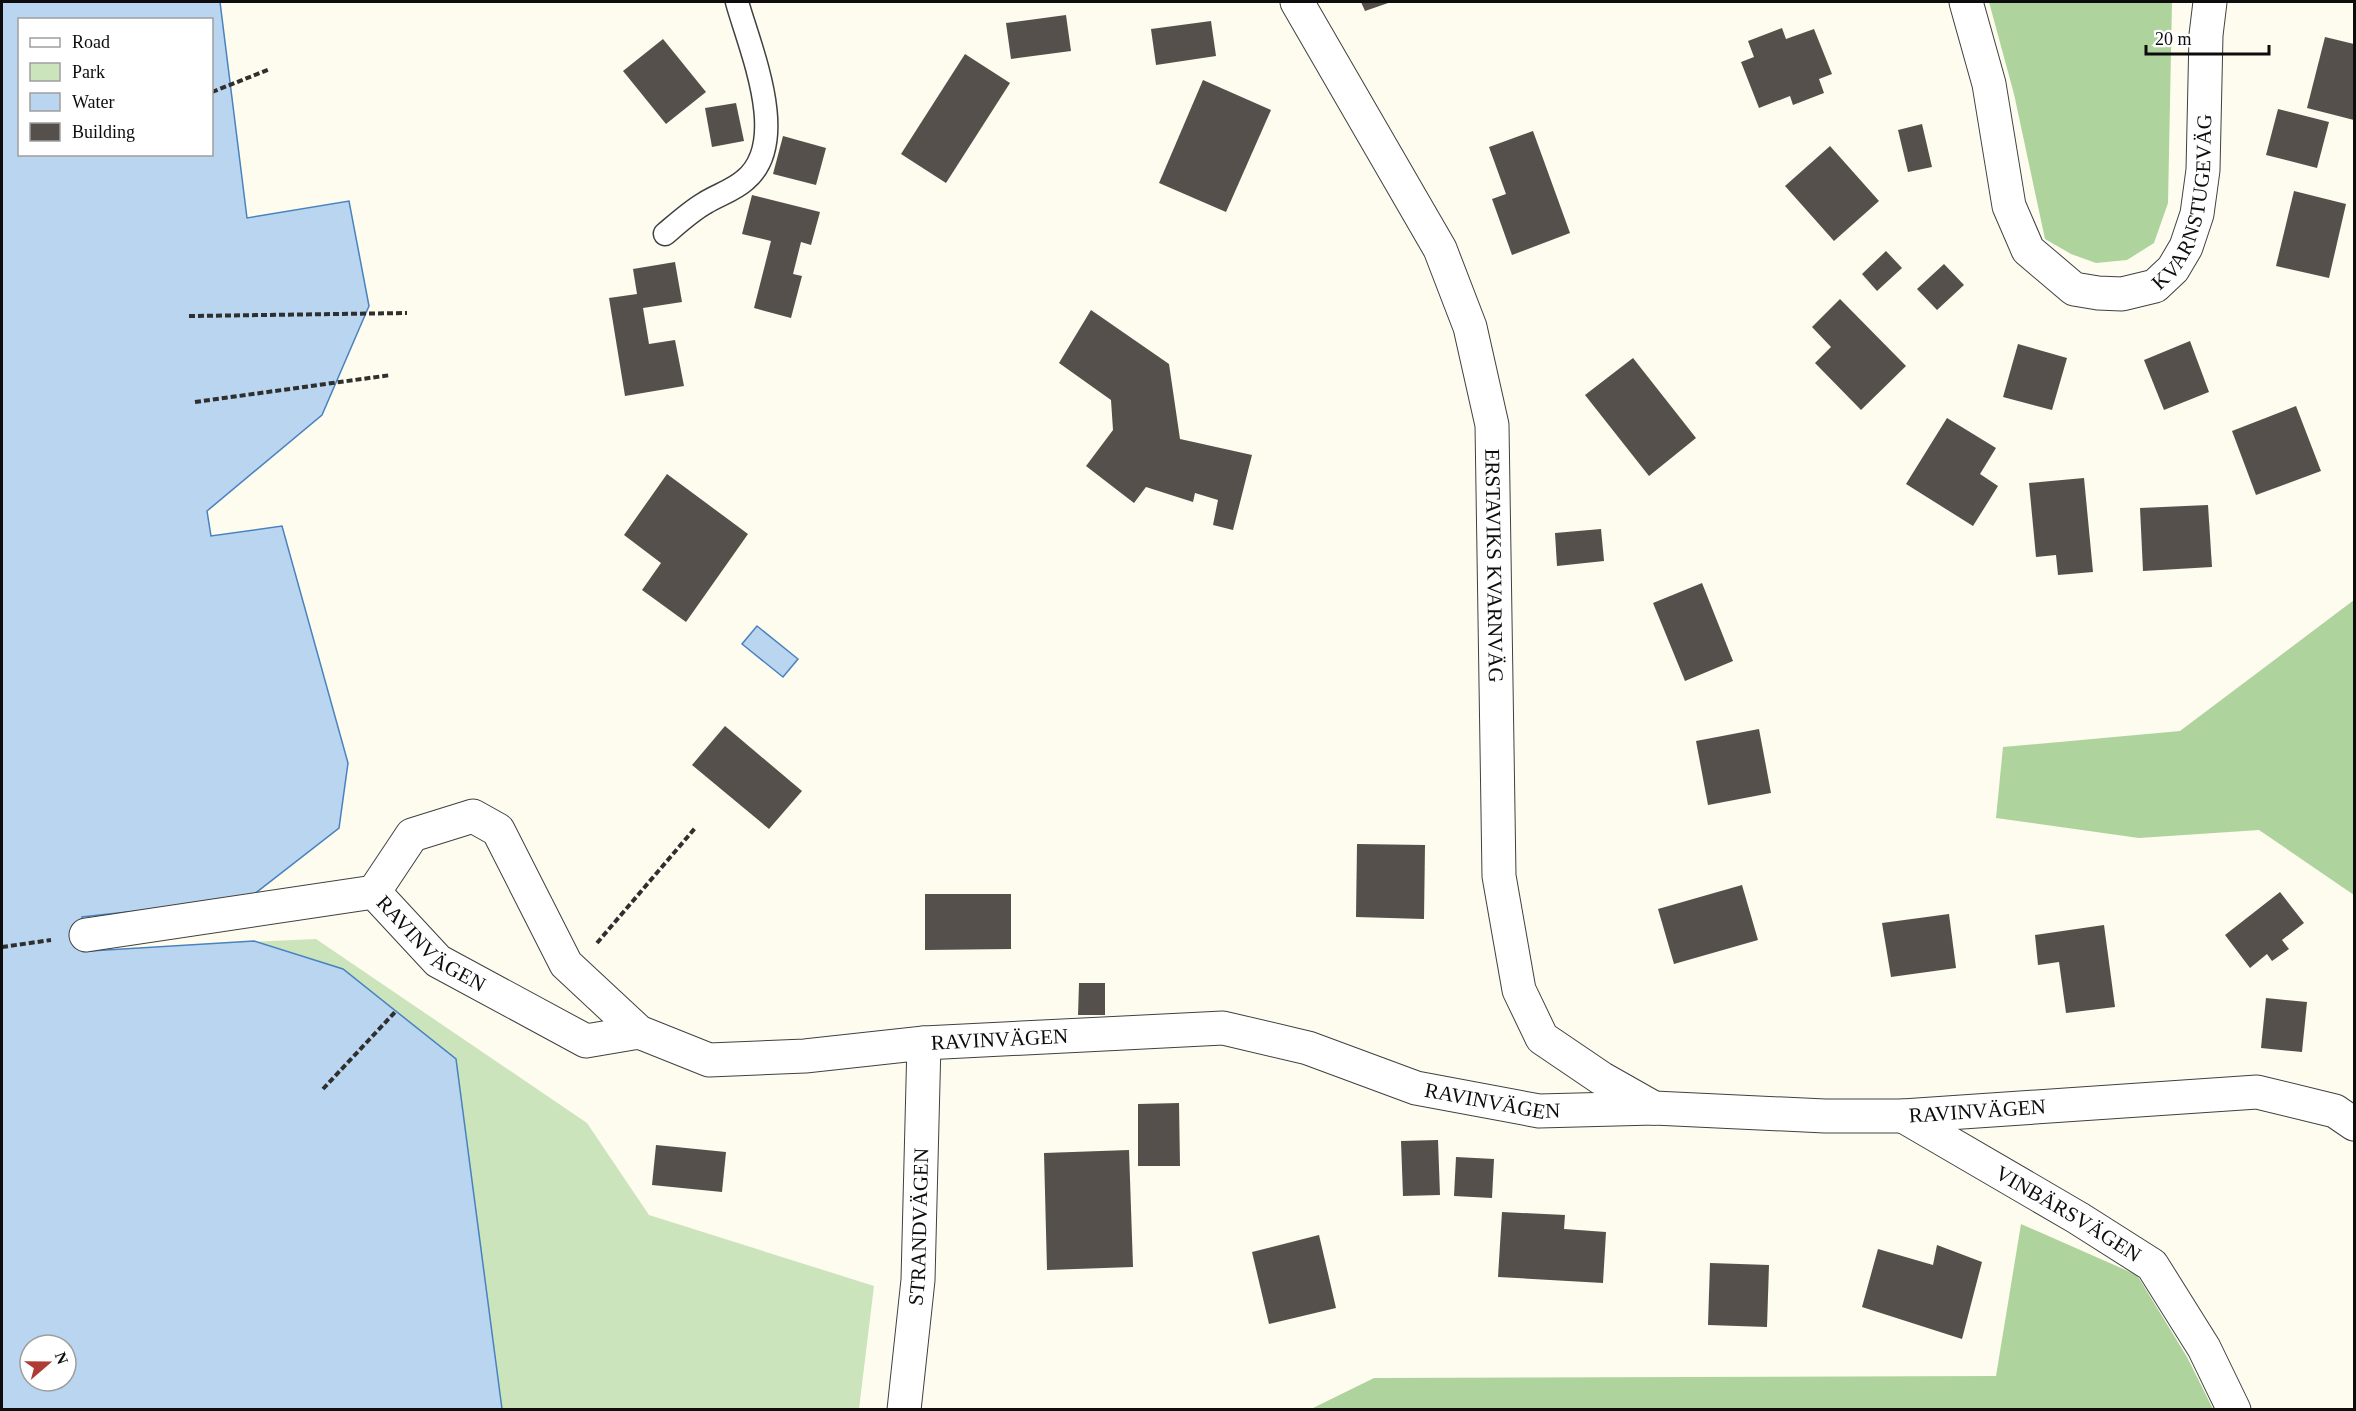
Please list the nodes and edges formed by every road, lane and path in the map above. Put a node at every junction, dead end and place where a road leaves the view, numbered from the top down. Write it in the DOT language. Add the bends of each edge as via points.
graph roads {
  1 [pos="737,2"];
  2 [pos="1297,2"];
  3 [pos="1966,2"];
  4 [pos="2210,2"];
  5 [pos="270,69"];
  6 [pos="213,92"];
  7 [pos="665,234"];
  8 [pos="407,313"];
  9 [pos="189,316"];
  10 [pos="391,375"];
  11 [pos="195,402"];
  12 [pos="696,827"];
  13 [pos="374,892"];
  14 [pos="86,935"];
  15 [pos="2,947"];
  16 [pos="573,970"];
  17 [pos="396,1011"];
  18 [pos="639,1032"];
  19 [pos="924,1043"];
  20 [pos="323,1089"];
  21 [pos="1654,1108"];
  22 [pos="1903,1116"];
  23 [pos="2355,1124"];
  24 [pos="904,1410"];
  25 [pos="2234,1410"];
  1 -- 7 [label="lane" via="768,125 764,149 758,167 744,181 703,203"];
  2 -- 21 [label="street, ERSTAVIKS KVARNVÄG" via="1440,249 1470,327 1492,425 1499,876 1519,990 1542,1038"];
  3 -- 4 [label="street, KVARNSTUGEVÄG" via="1989,84 2009,206 2028,250 2074,289 2122,294 2155,286 2173,269 2186,247 2197,214 2203,170"];
  5 -- 6 [label="path"];
  8 -- 9 [label="path"];
  10 -- 11 [label="path"];
  12 -- 16 [label="path"];
  13 -- 14 [label="street"];
  13 -- 16 [label="street, RAVINVÄGEN" via="412,835 473,816 498,830 566,964"];
  13 -- 18 [label="street, RAVINVÄGEN" via="438,961 513,1003 586,1041"];
  14 -- 15 [label="path"];
  16 -- 18 [label="street, RAVINVÄGEN"];
  17 -- 20 [label="path"];
  18 -- 19 [label="street, RAVINVÄGEN" via="709,1060 805,1056"];
  19 -- 21 [label="street, RAVINVÄGEN" via="1223,1028 1308,1047 1416,1089 1539,1111"];
  19 -- 24 [label="street, STRANDVÄGEN" via="918,1280"];
  21 -- 22 [label="street, RAVINVÄGEN"];
  22 -- 23 [label="street, RAVINVÄGEN" via="2257,1092 2335,1111"];
  22 -- 25 [label="street, VINBÄRSVÄGEN" via="2152,1265 2204,1348"];
}
